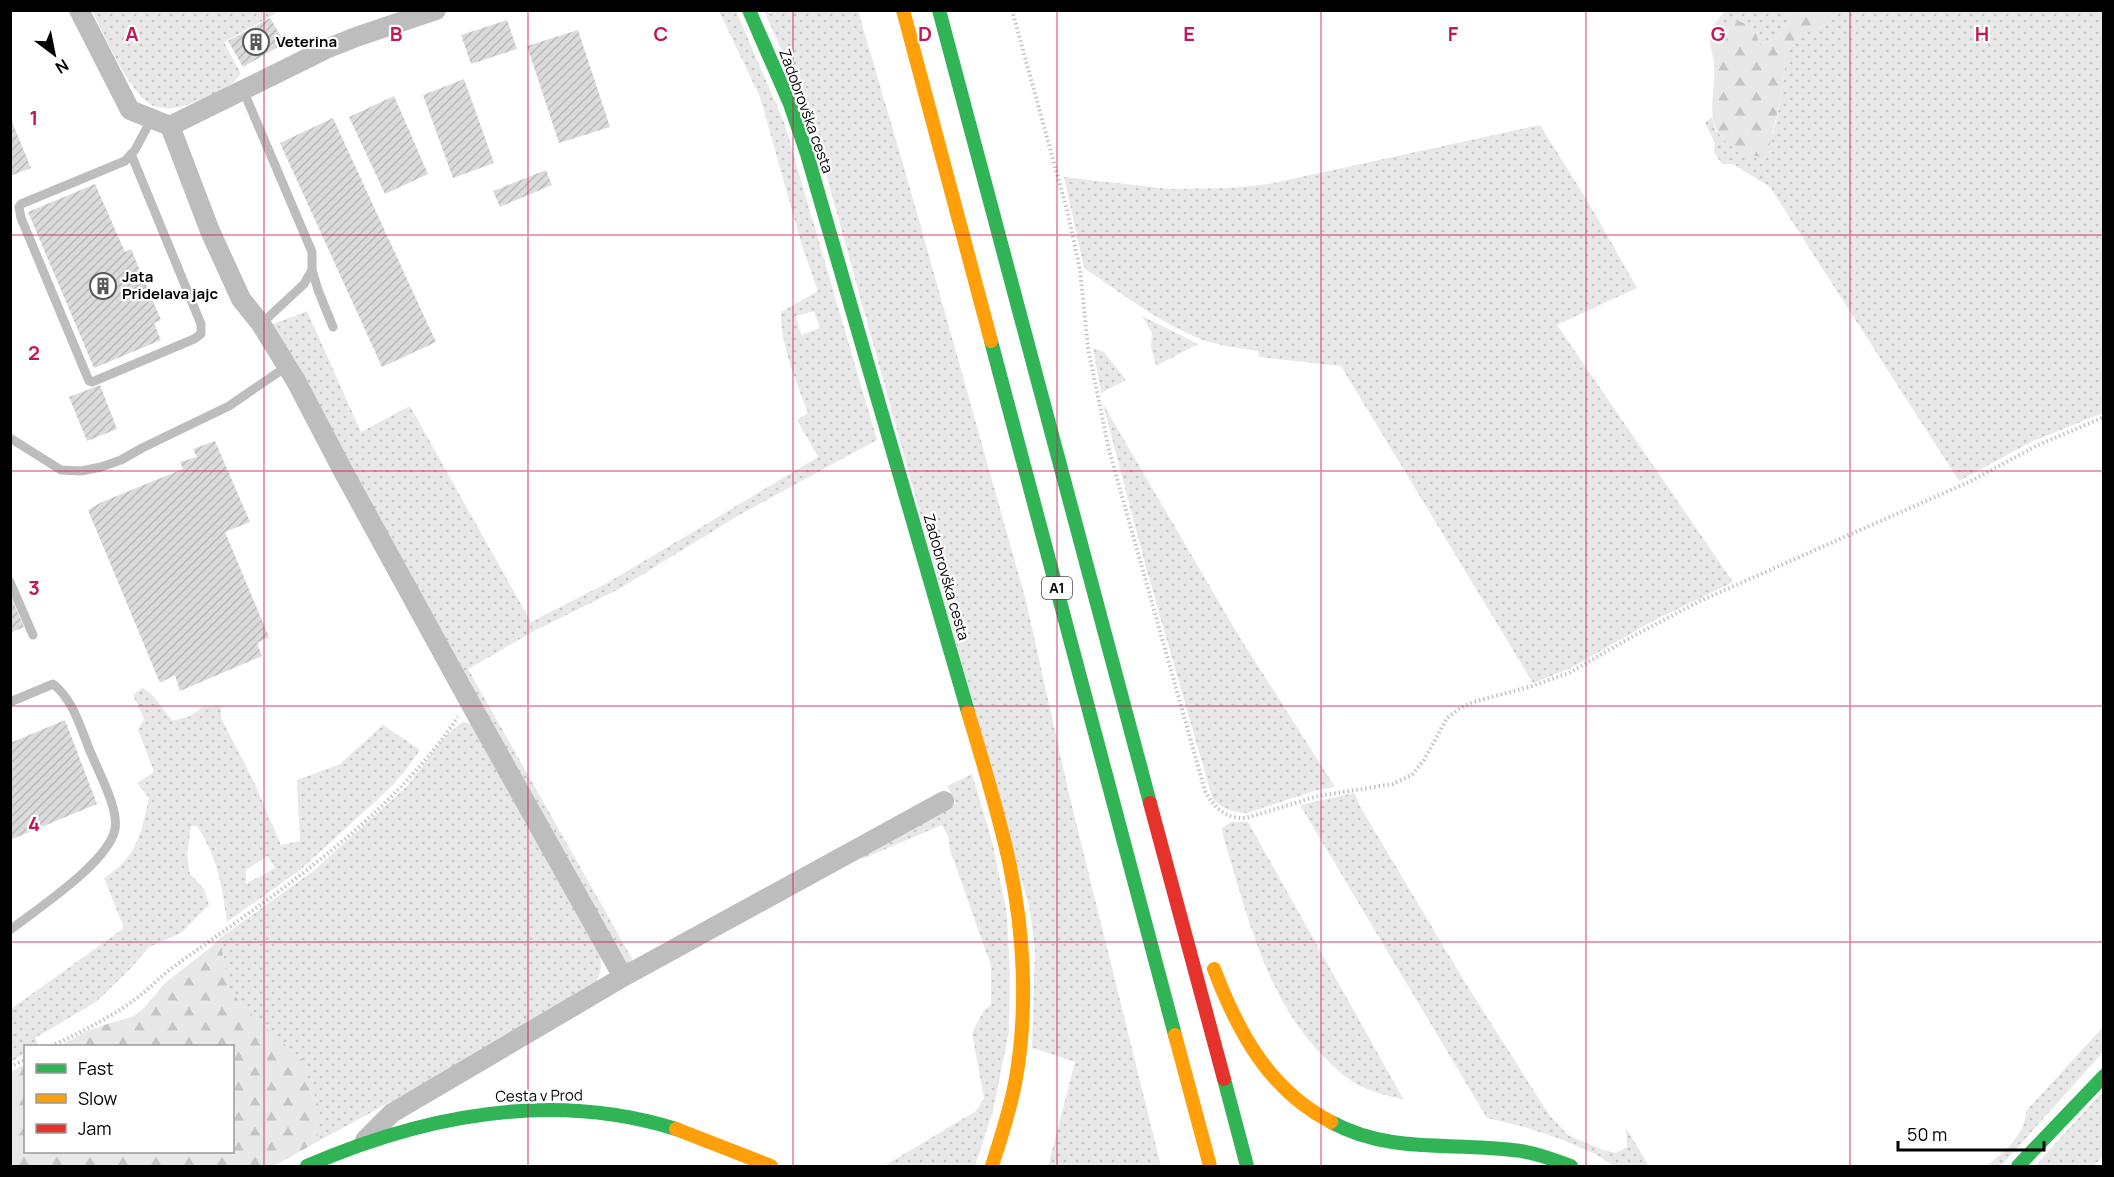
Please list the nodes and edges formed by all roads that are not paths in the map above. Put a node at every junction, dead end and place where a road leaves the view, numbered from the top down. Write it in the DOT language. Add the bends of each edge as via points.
graph roads {
  1 [pos="79,10"];
  2 [pos="436,10"];
  3 [pos="749,10"];
  4 [pos="903,10"];
  5 [pos="939,10"];
  6 [pos="243,90"];
  7 [pos="161,122"];
  8 [pos="131,154"];
  9 [pos="312,270"];
  10 [pos="261,324"];
  11 [pos="333,327"];
  12 [pos="286,367"];
  13 [pos="10,438"];
  14 [pos="10,582"];
  15 [pos="33,635"];
  16 [pos="10,702"];
  17 [pos="944,801"];
  18 [pos="1163,848"];
  19 [pos="1190,896"];
  20 [pos="10,930"];
  21 [pos="1211,959"];
  22 [pos="623,977"];
  23 [pos="2103,1076"];
  24 [pos="360,1144"];
  25 [pos="307,1167"];
  26 [pos="771,1167"];
  27 [pos="992,1167"];
  28 [pos="1210,1167"];
  29 [pos="1247,1167"];
  30 [pos="1571,1167"];
  31 [pos="2018,1167"];
  1 -- 7 [label="street" via="130,110"];
  2 -- 6 [label="street" via="326,49"];
  3 -- 27 [label="main road, Zadobrovška cesta" via="807,154 1010,865 1021,957 1018,1067"];
  4 -- 28 [label="main road, A1"];
  5 -- 18 [label="main road, A1"];
  6 -- 7 [label="street"];
  6 -- 9 [label="lane" via="312,252"];
  7 -- 8 [label="lane"];
  7 -- 10 [label="street" via="241,299"];
  8 -- 8 [label="lane" via="125,161 18,207 92,382 201,334 201,324"];
  9 -- 10 [label="lane" via="303,284"];
  9 -- 11 [label="lane"];
  10 -- 12 [label="street"];
  12 -- 13 [label="lane" via="229,406 101,467 61,470"];
  12 -- 22 [label="street"];
  14 -- 15 [label="lane"];
  16 -- 20 [label="lane" via="53,684 63,691 114,810 116,829 91,867"];
  17 -- 22 [label="street"];
  18 -- 19 [label="main road"];
  18 -- 29 [label="main road, A1"];
  21 -- 30 [label="main road" via="1232,1015 1256,1056 1283,1088 1312,1113 1372,1140 1512,1149"];
  22 -- 24 [label="street" via="392,1113"];
  23 -- 31 [label="main road"];
  24 -- 25 [label="main road, Cesta v Prod"];
  24 -- 26 [label="main road, Cesta v Prod" via="461,1117 521,1110 579,1110 631,1118 694,1135"];
}
